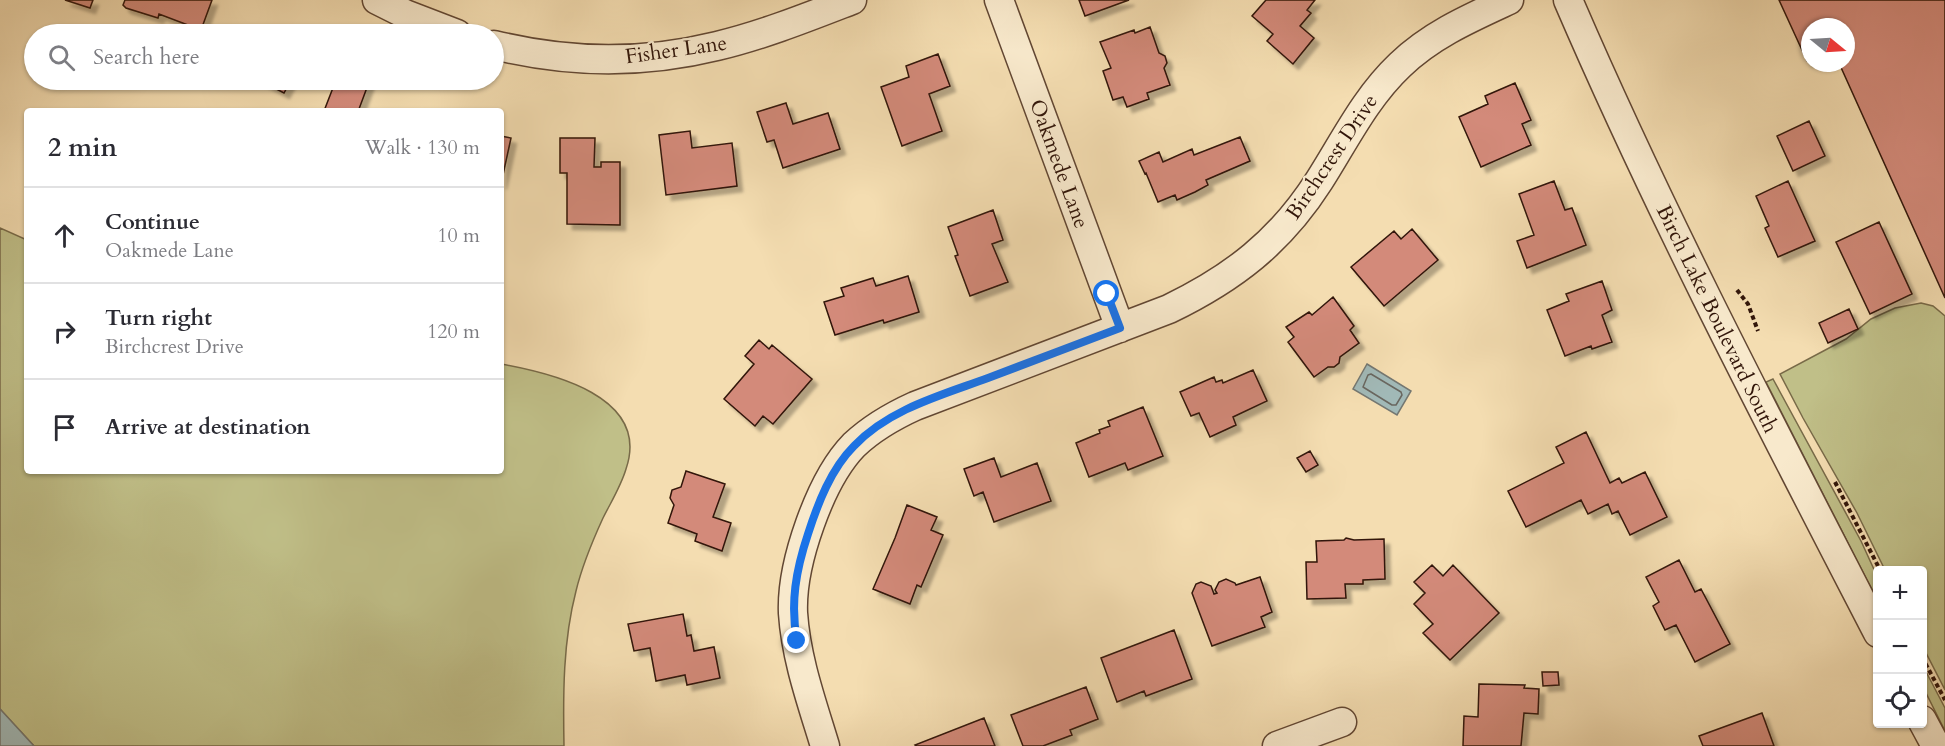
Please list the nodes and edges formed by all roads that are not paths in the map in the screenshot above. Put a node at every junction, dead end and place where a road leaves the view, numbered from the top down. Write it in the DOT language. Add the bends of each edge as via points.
graph roads {
  1 [pos="378,0"];
  2 [pos="852,0"];
  3 [pos="999,0"];
  4 [pos="1509,0"];
  5 [pos="1568,0"];
  6 [pos="431,24"];
  7 [pos="504,47"];
  8 [pos="1120,328"];
  9 [pos="1873,623"];
  10 [pos="1342,722"];
  11 [pos="1927,728"];
  12 [pos="825,746"];
  13 [pos="1277,746"];
  14 [pos="1936,746"];
  1 -- 6 [label="street"];
  2 -- 7 [label="street, Fisher Lane" via="753,36 665,55 574,58"];
  3 -- 8 [label="street, Oakmede Lane"];
  4 -- 8 [label="street, Birchcrest Drive" via="1443,33 1399,66 1367,104 1296,213 1251,260 1189,299"];
  5 -- 9 [label="street, Birch Lake Boulevard South" via="1667,219"];
  8 -- 12 [label="street, Birchcrest Drive" via="902,412 863,437 838,466 812,519 793,600 801,661"];
  10 -- 13 [label="street"];
  11 -- 14 [label="street"];
}
